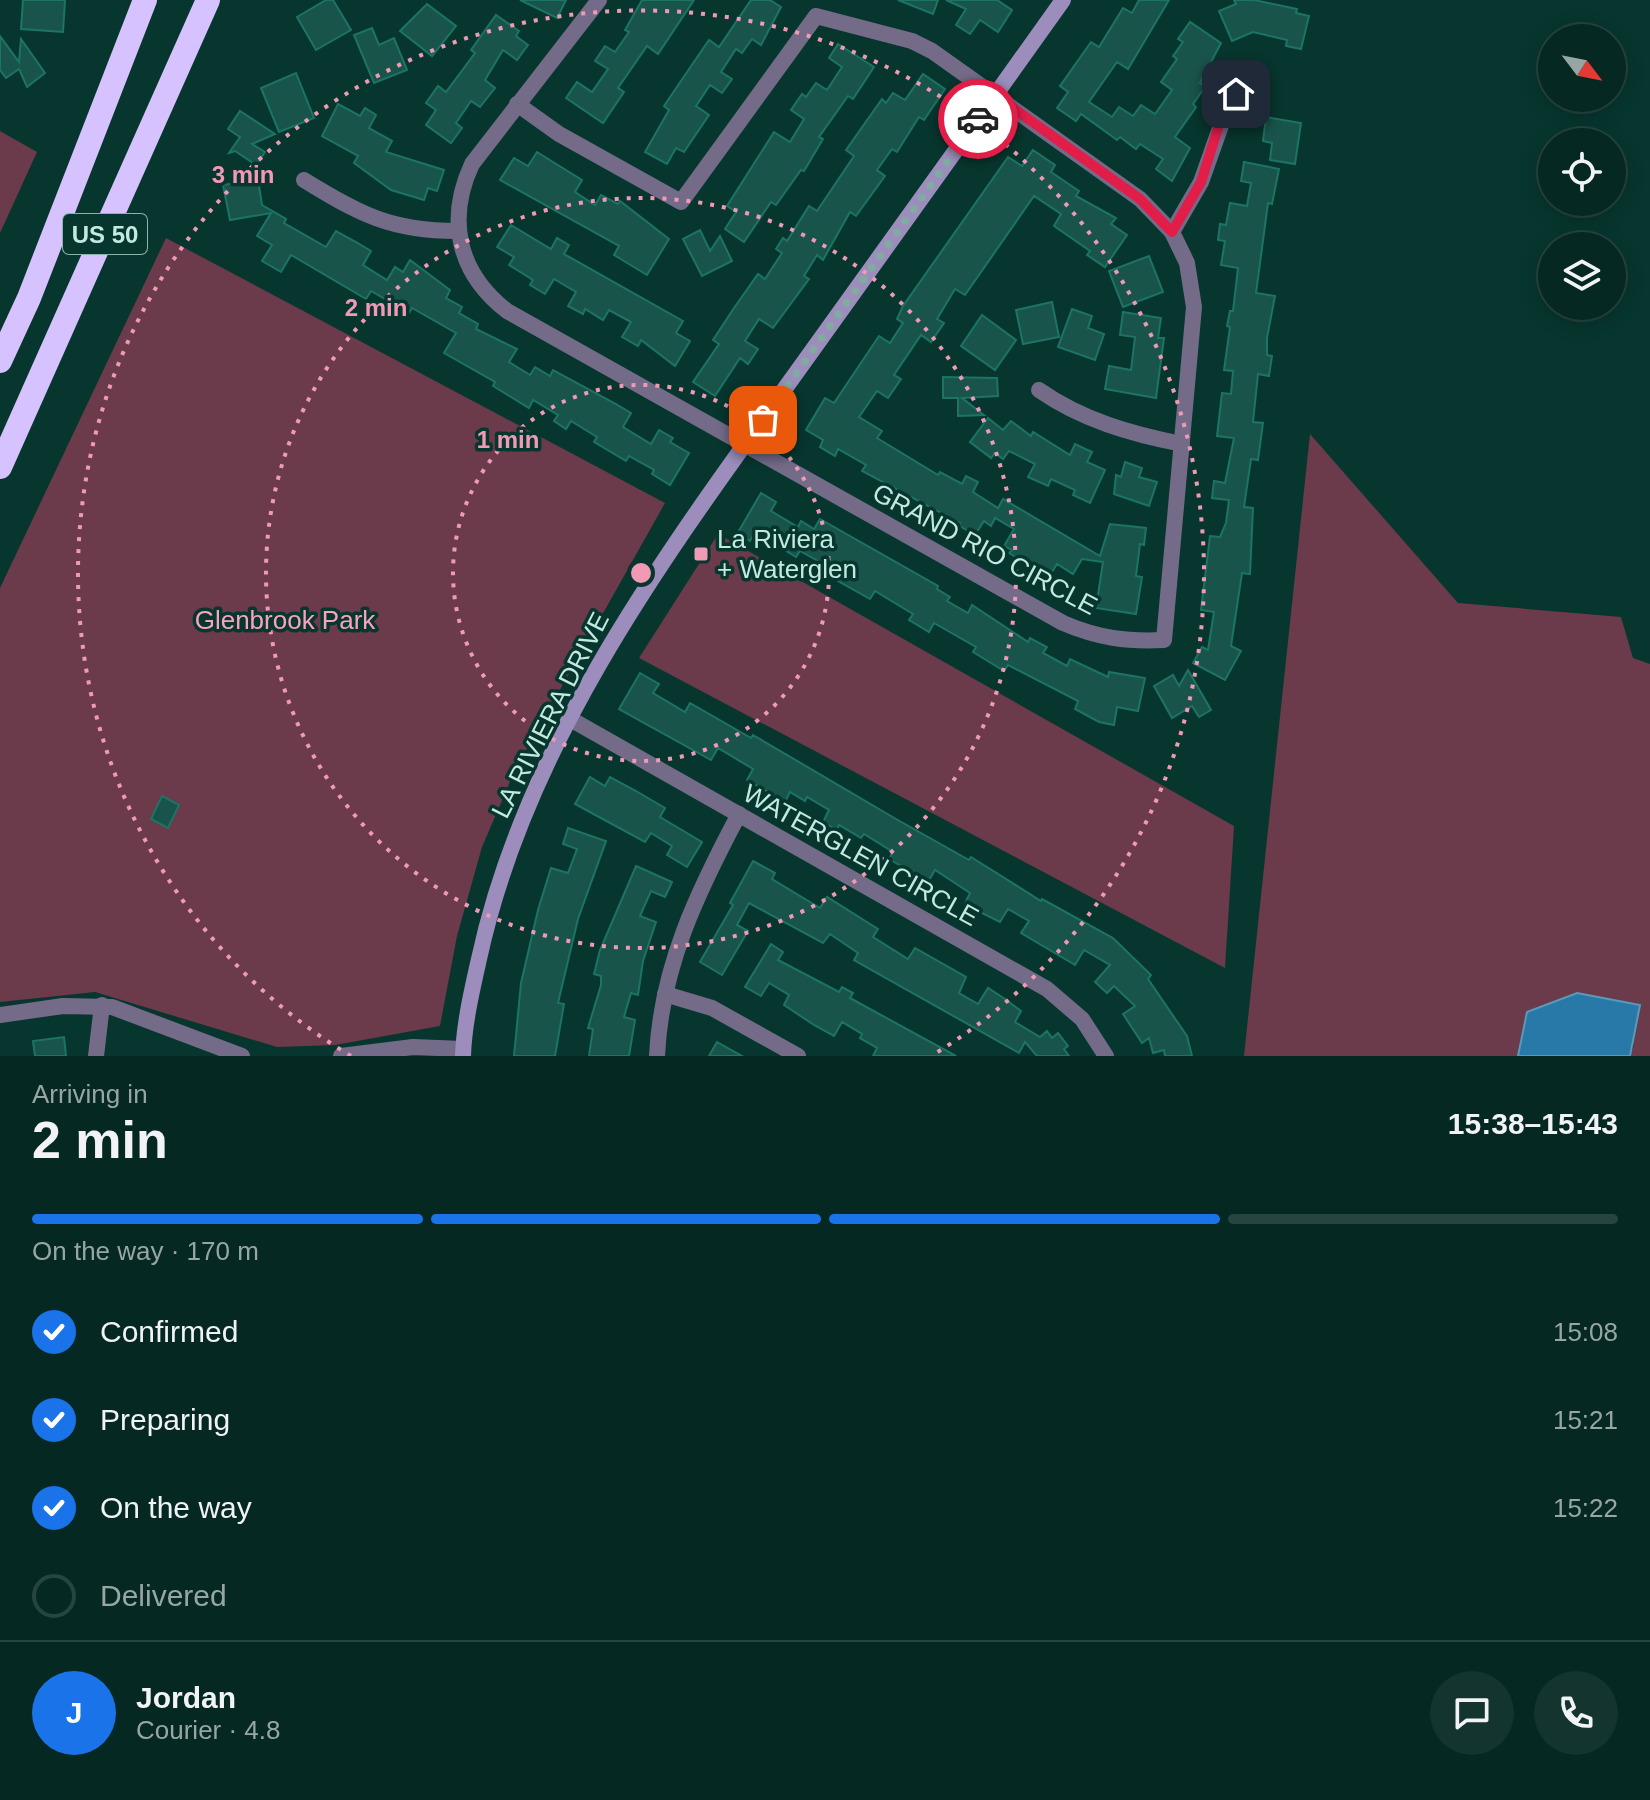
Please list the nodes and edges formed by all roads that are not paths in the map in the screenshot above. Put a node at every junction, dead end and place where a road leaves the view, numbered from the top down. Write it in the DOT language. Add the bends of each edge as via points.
graph roads {
  1 [pos="145,0"];
  2 [pos="208,0"];
  3 [pos="599,0"];
  4 [pos="1063,0"];
  5 [pos="1253,77"];
  6 [pos="995,95"];
  7 [pos="517,104"];
  8 [pos="304,180"];
  9 [pos="457,231"];
  10 [pos="1172,232"];
  11 [pos="0,361"];
  12 [pos="1039,390"];
  13 [pos="1182,444"];
  14 [pos="745,445"];
  15 [pos="0,467"];
  16 [pos="572,720"];
  17 [pos="739,814"];
  18 [pos="665,994"];
  19 [pos="102,1005"];
  20 [pos="0,1015"];
  21 [pos="463,1053"];
  22 [pos="96,1056"];
  23 [pos="242,1056"];
  24 [pos="341,1056"];
  25 [pos="657,1056"];
  26 [pos="798,1056"];
  27 [pos="1106,1056"];
  1 -- 11 [label="highway, US 50"];
  2 -- 15 [label="highway, US 50"];
  3 -- 7 [label="street"];
  4 -- 6 [label="street, LA RIVIERA DRIVE"];
  5 -- 10 [label="street" via="1229,103 1201,182"];
  6 -- 7 [label="street, GRAND RIO CIRCLE" via="922,46 816,16 681,202 559,134"];
  6 -- 10 [label="street, GRAND RIO CIRCLE" via="1140,199"];
  6 -- 14 [label="street, LA RIVIERA DRIVE"];
  7 -- 9 [label="street" via="472,164 460,195"];
  8 -- 9 [label="street" via="399,228"];
  9 -- 14 [label="street" via="477,283 507,311"];
  10 -- 13 [label="street, GRAND RIO CIRCLE" via="1187,263 1194,307"];
  12 -- 13 [label="street" via="1113,427"];
  13 -- 14 [label="street, GRAND RIO CIRCLE" via="1164,640 1130,642 1063,623"];
  14 -- 16 [label="street, LA RIVIERA DRIVE" via="652,578"];
  16 -- 17 [label="street, WATERGLEN CIRCLE"];
  16 -- 21 [label="street, LA RIVIERA DRIVE" via="499,876"];
  17 -- 18 [label="street" via="692,906"];
  17 -- 27 [label="street, WATERGLEN CIRCLE" via="1047,989 1082,1019"];
  18 -- 25 [label="street"];
  18 -- 26 [label="street" via="712,1008"];
  19 -- 20 [label="street"];
  19 -- 22 [label="street"];
  19 -- 23 [label="street"];
  21 -- 24 [label="street" via="413,1047"];
}
